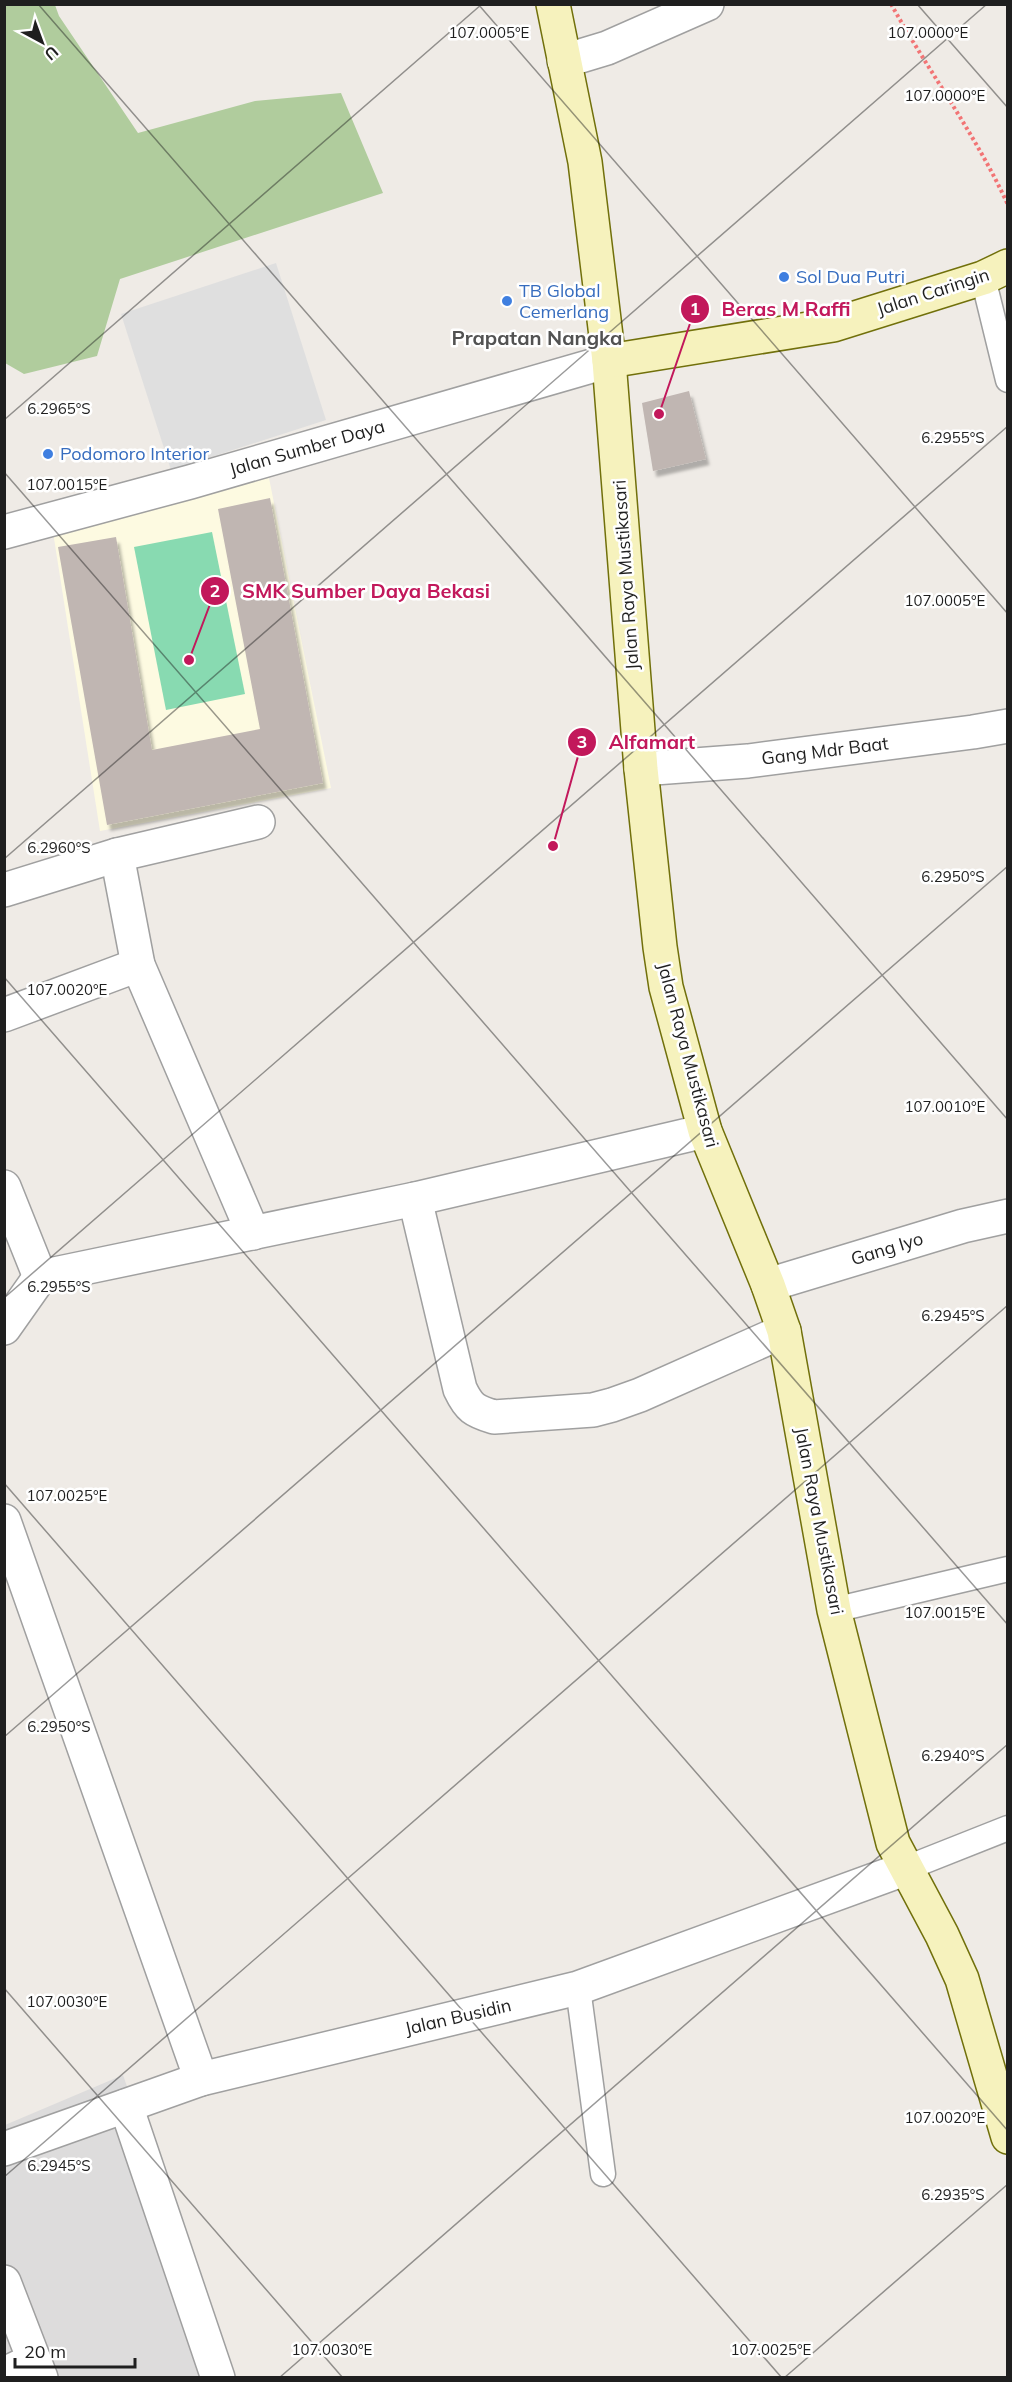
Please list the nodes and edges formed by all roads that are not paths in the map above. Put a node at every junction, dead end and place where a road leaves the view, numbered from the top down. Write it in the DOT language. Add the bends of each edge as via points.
graph roads {
  1 [pos="553,4"];
  2 [pos="707,4"];
  3 [pos="564,61"];
  4 [pos="995,272"];
  5 [pos="609,361"];
  6 [pos="1008,381"];
  7 [pos="4,532"];
  8 [pos="1008,726"];
  9 [pos="641,769"];
  10 [pos="258,822"];
  11 [pos="117,855"];
  12 [pos="4,890"];
  13 [pos="138,964"];
  14 [pos="4,1015"];
  15 [pos="705,1131"];
  16 [pos="4,1187"];
  17 [pos="415,1199"];
  18 [pos="1008,1216"];
  19 [pos="253,1233"];
  20 [pos="40,1277"];
  21 [pos="768,1285"];
  22 [pos="4,1328"];
  23 [pos="784,1331"];
  24 [pos="4,1521"];
  25 [pos="1008,1569"];
  26 [pos="834,1610"];
  27 [pos="1008,1828"];
  28 [pos="907,1868"];
  29 [pos="578,1988"];
  30 [pos="201,2079"];
  31 [pos="126,2106"];
  32 [pos="1008,2137"];
  33 [pos="4,2149"];
  34 [pos="603,2174"];
  35 [pos="4,2282"];
  36 [pos="38,2369"];
  37 [pos="4,2374"];
  38 [pos="218,2378"];
  1 -- 3 [label="main road, Jalan Raya Mustikasari"];
  2 -- 3 [label="street" via="607,48"];
  3 -- 5 [label="main road, Jalan Raya Mustikasari" via="585,162"];
  4 -- 5 [label="main road, Jalan Caringin" via="833,325"];
  4 -- 6 [label="lane"];
  5 -- 7 [label="street, Jalan Sumber Daya" via="190,483"];
  5 -- 9 [label="main road, Jalan Raya Mustikasari"];
  8 -- 9 [label="street, Gang Mdr Baat" via="748,761"];
  9 -- 15 [label="main road, Jalan Raya Mustikasari" via="666,987"];
  10 -- 11 [label="street"];
  11 -- 12 [label="street"];
  11 -- 13 [label="street"];
  13 -- 14 [label="street"];
  13 -- 19 [label="street"];
  15 -- 17 [label="street"];
  15 -- 21 [label="main road, Jalan Raya Mustikasari"];
  16 -- 20 [label="street"];
  17 -- 19 [label="street"];
  17 -- 23 [label="street" via="460,1389 467,1404 479,1412 494,1417 594,1410 640,1395"];
  18 -- 21 [label="street, Gang Iyo"];
  19 -- 20 [label="street"];
  20 -- 22 [label="street"];
  21 -- 23 [label="main road, Jalan Raya Mustikasari"];
  23 -- 26 [label="main road, Jalan Raya Mustikasari"];
  24 -- 30 [label="street"];
  25 -- 26 [label="lane"];
  26 -- 28 [label="main road, Jalan Raya Mustikasari" via="893,1843"];
  27 -- 28 [label="lane"];
  28 -- 29 [label="street, Jalan Busidin"];
  28 -- 32 [label="main road, Jalan Raya Mustikasari" via="962,1979"];
  29 -- 30 [label="street, Jalan Busidin"];
  29 -- 34 [label="lane"];
  30 -- 31 [label="street, Jalan Busidin"];
  31 -- 33 [label="street, Jalan Busidin"];
  31 -- 38 [label="street"];
  35 -- 36 [label="street"];
  36 -- 37 [label="street"];
}
